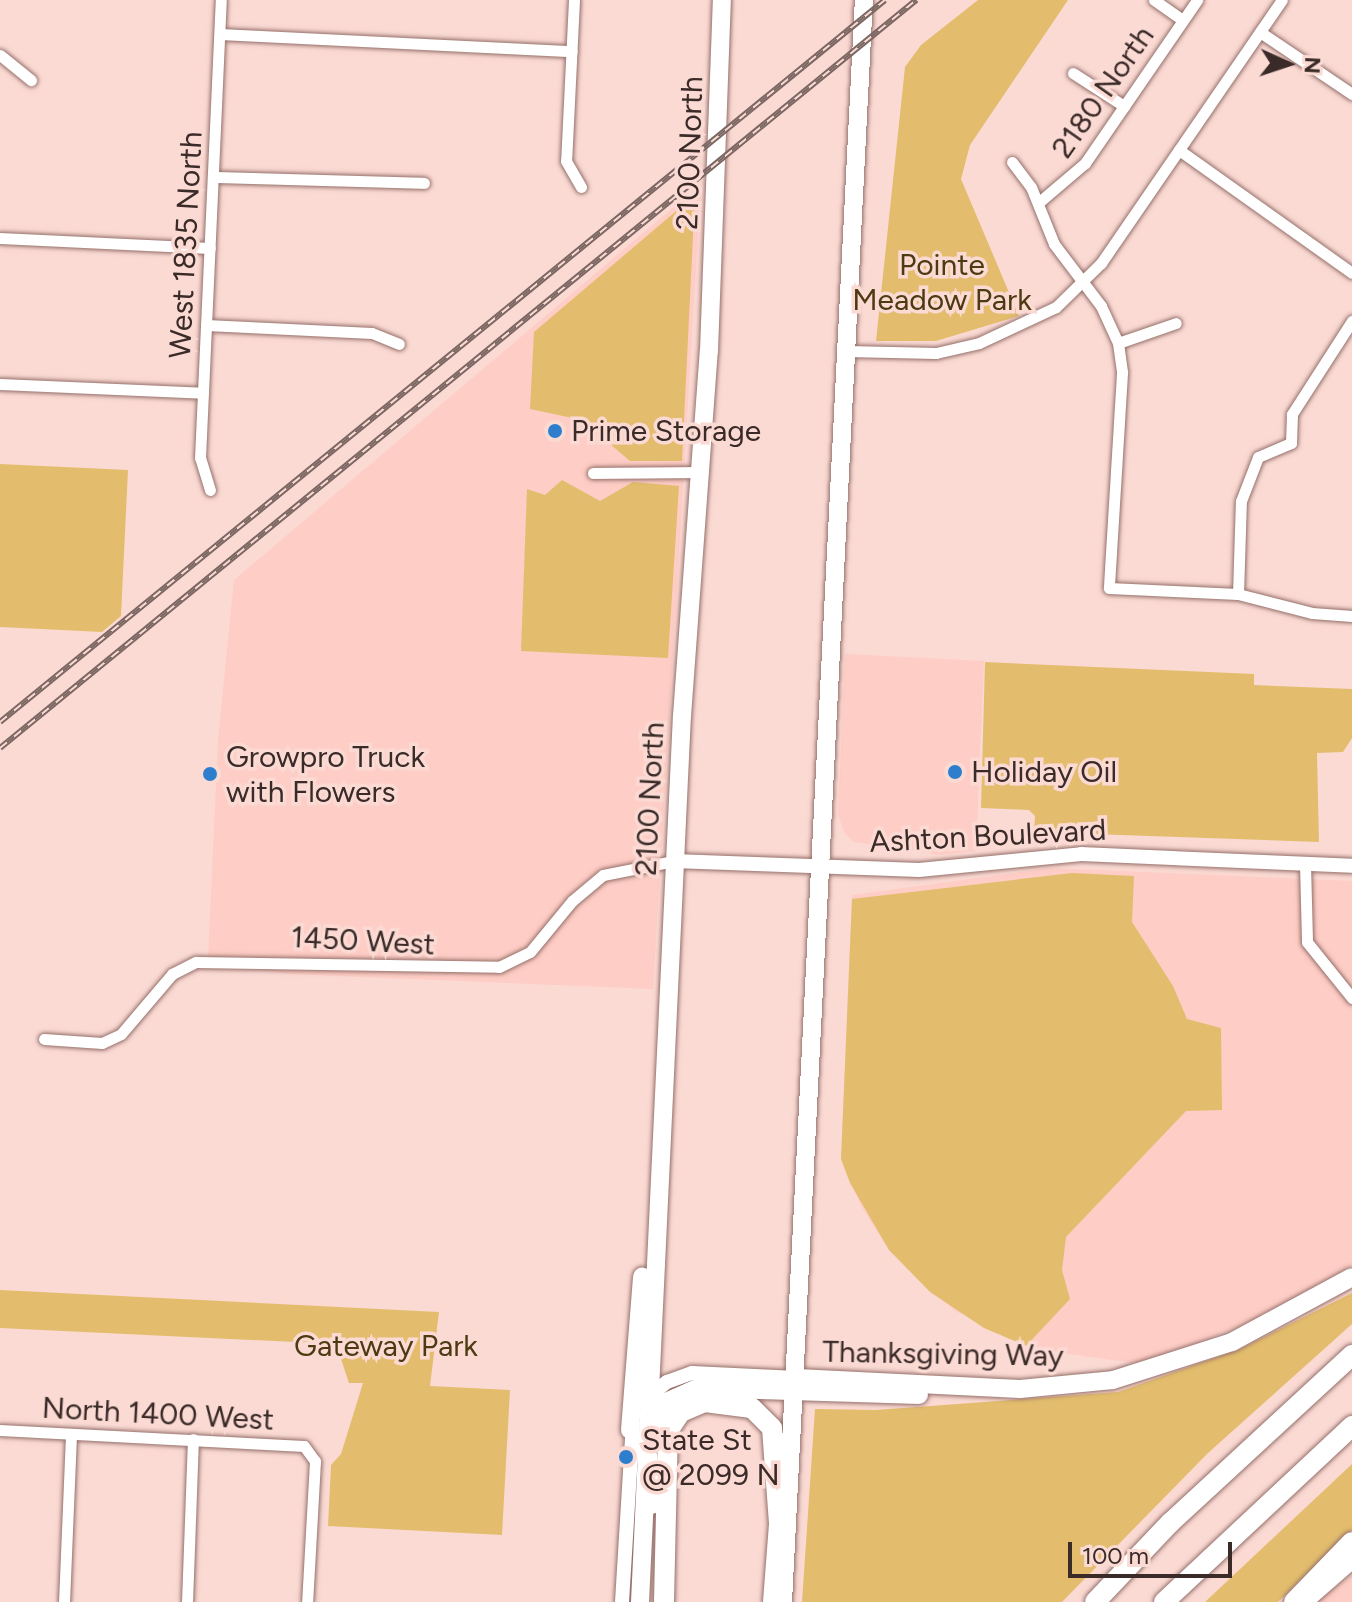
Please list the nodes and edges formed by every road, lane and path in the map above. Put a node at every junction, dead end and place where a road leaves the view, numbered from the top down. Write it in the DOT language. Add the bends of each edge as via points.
graph roads {
  1 [pos="221,0"];
  2 [pos="574,0"];
  3 [pos="722,0"];
  4 [pos="864,0"];
  5 [pos="1154,0"];
  6 [pos="1197,0"];
  7 [pos="1282,0"];
  8 [pos="1183,20"];
  9 [pos="1260,32"];
  10 [pos="220,34"];
  11 [pos="572,51"];
  12 [pos="0,55"];
  13 [pos="1073,73"];
  14 [pos="31,80"];
  15 [pos="1352,94"];
  16 [pos="1124,106"];
  17 [pos="1179,150"];
  18 [pos="1012,162"];
  19 [pos="213,177"];
  20 [pos="424,183"];
  21 [pos="581,187"];
  22 [pos="1038,203"];
  23 [pos="0,238"];
  24 [pos="210,248"];
  25 [pos="1352,273"];
  26 [pos="1083,282"];
  27 [pos="1352,321"];
  28 [pos="1176,323"];
  29 [pos="206,325"];
  30 [pos="1118,343"];
  31 [pos="399,344"];
  32 [pos="846,351"];
  33 [pos="0,384"];
  34 [pos="203,393"];
  35 [pos="700,472"];
  36 [pos="593,473"];
  37 [pos="210,490"];
  38 [pos="1238,594"];
  39 [pos="1352,616"];
  40 [pos="674,861"];
  41 [pos="1305,864"];
  42 [pos="821,866"];
  43 [pos="1352,866"];
  44 [pos="1352,998"];
  45 [pos="44,1039"];
  46 [pos="661,1130"];
  47 [pos="1352,1277"];
  48 [pos="1352,1355"];
  49 [pos="796,1385"];
  50 [pos="649,1397"];
  51 [pos="1352,1426"];
  52 [pos="0,1430"];
  53 [pos="71,1434"];
  54 [pos="641,1437"];
  55 [pos="193,1439"];
  56 [pos="1352,1542"];
  57 [pos="1352,1562"];
  58 [pos="64,1602"];
  59 [pos="187,1602"];
  60 [pos="307,1602"];
  61 [pos="622,1602"];
  62 [pos="640,1602"];
  63 [pos="663,1602"];
  64 [pos="773,1602"];
  65 [pos="783,1602"];
  66 [pos="1095,1602"];
  67 [pos="1164,1602"];
  68 [pos="1294,1602"];
  69 [pos="1306,1602"];
  1 -- 10 [label="street, West 1835 North"];
  2 -- 11 [label="street"];
  3 -- 35 [label="highway, 2100 North" via="721,122"];
  4 -- 32 [label="highway"];
  5 -- 8 [label="street"];
  6 -- 8 [label="street, 2180 North"];
  7 -- 9 [label="street"];
  8 -- 16 [label="street, 2180 North"];
  9 -- 15 [label="street"];
  9 -- 17 [label="street"];
  10 -- 11 [label="street"];
  10 -- 19 [label="street, West 1835 North"];
  11 -- 21 [label="street" via="566,161"];
  12 -- 14 [label="street"];
  13 -- 16 [label="street"];
  16 -- 22 [label="street, 2180 North" via="1073,178"];
  17 -- 25 [label="street"];
  17 -- 26 [label="street"];
  18 -- 22 [label="street"];
  19 -- 20 [label="street"];
  19 -- 24 [label="street, West 1835 North"];
  22 -- 26 [label="street" via="1054,244"];
  23 -- 24 [label="street"];
  24 -- 29 [label="street, West 1835 North"];
  26 -- 30 [label="street"];
  26 -- 32 [label="street" via="1027,324 979,343 936,353"];
  27 -- 38 [label="street" via="1292,414 1291,443 1258,457 1241,501"];
  28 -- 30 [label="street"];
  29 -- 31 [label="street" via="372,333"];
  29 -- 34 [label="street, West 1835 North"];
  30 -- 38 [label="street" via="1122,373 1109,588"];
  32 -- 42 [label="highway"];
  33 -- 34 [label="street"];
  34 -- 37 [label="street, West 1835 North" via="200,466"];
  35 -- 36 [label="street"];
  35 -- 40 [label="highway, 2100 North"];
  38 -- 39 [label="street" via="1312,613"];
  40 -- 42 [label="street, Ashton Boulevard"];
  40 -- 45 [label="street, 1450 West" via="603,875 572,901 530,952 499,967 196,962 172,974 121,1034 102,1043"];
  40 -- 46 [label="highway, 2100 North"];
  41 -- 42 [label="street, Ashton Boulevard" via="1060,854 919,870"];
  41 -- 43 [label="street, Ashton Boulevard"];
  41 -- 44 [label="street" via="1307,942"];
  42 -- 49 [label="highway"];
  46 -- 50 [label="highway, 2100 North"];
  46 -- 54 [label="highway" via="647,1226"];
  47 -- 49 [label="highway, Thanksgiving Way" via="1232,1342 1133,1376 1047,1389 961,1387 895,1397"];
  48 -- 66 [label="highway" via="1170,1523"];
  49 -- 50 [label="street" via="692,1373 667,1382"];
  49 -- 54 [label="highway, Thanksgiving Way" via="689,1390 666,1402"];
  49 -- 65 [label="highway"];
  50 -- 54 [label="highway, 2100 North"];
  51 -- 67 [label="highway"];
  52 -- 53 [label="street, North 1400 West"];
  53 -- 55 [label="street, North 1400 West"];
  53 -- 58 [label="street"];
  54 -- 61 [label="street"];
  54 -- 62 [label="highway, 2100 North"];
  54 -- 63 [label="highway"];
  55 -- 59 [label="street"];
  55 -- 60 [label="street, North 1400 West" via="291,1444 311,1452"];
  56 -- 68 [label="highway"];
  57 -- 69 [label="street"];
  63 -- 64 [label="highway" via="667,1438 681,1412 705,1402 752,1408 774,1435 779,1524"];
}
